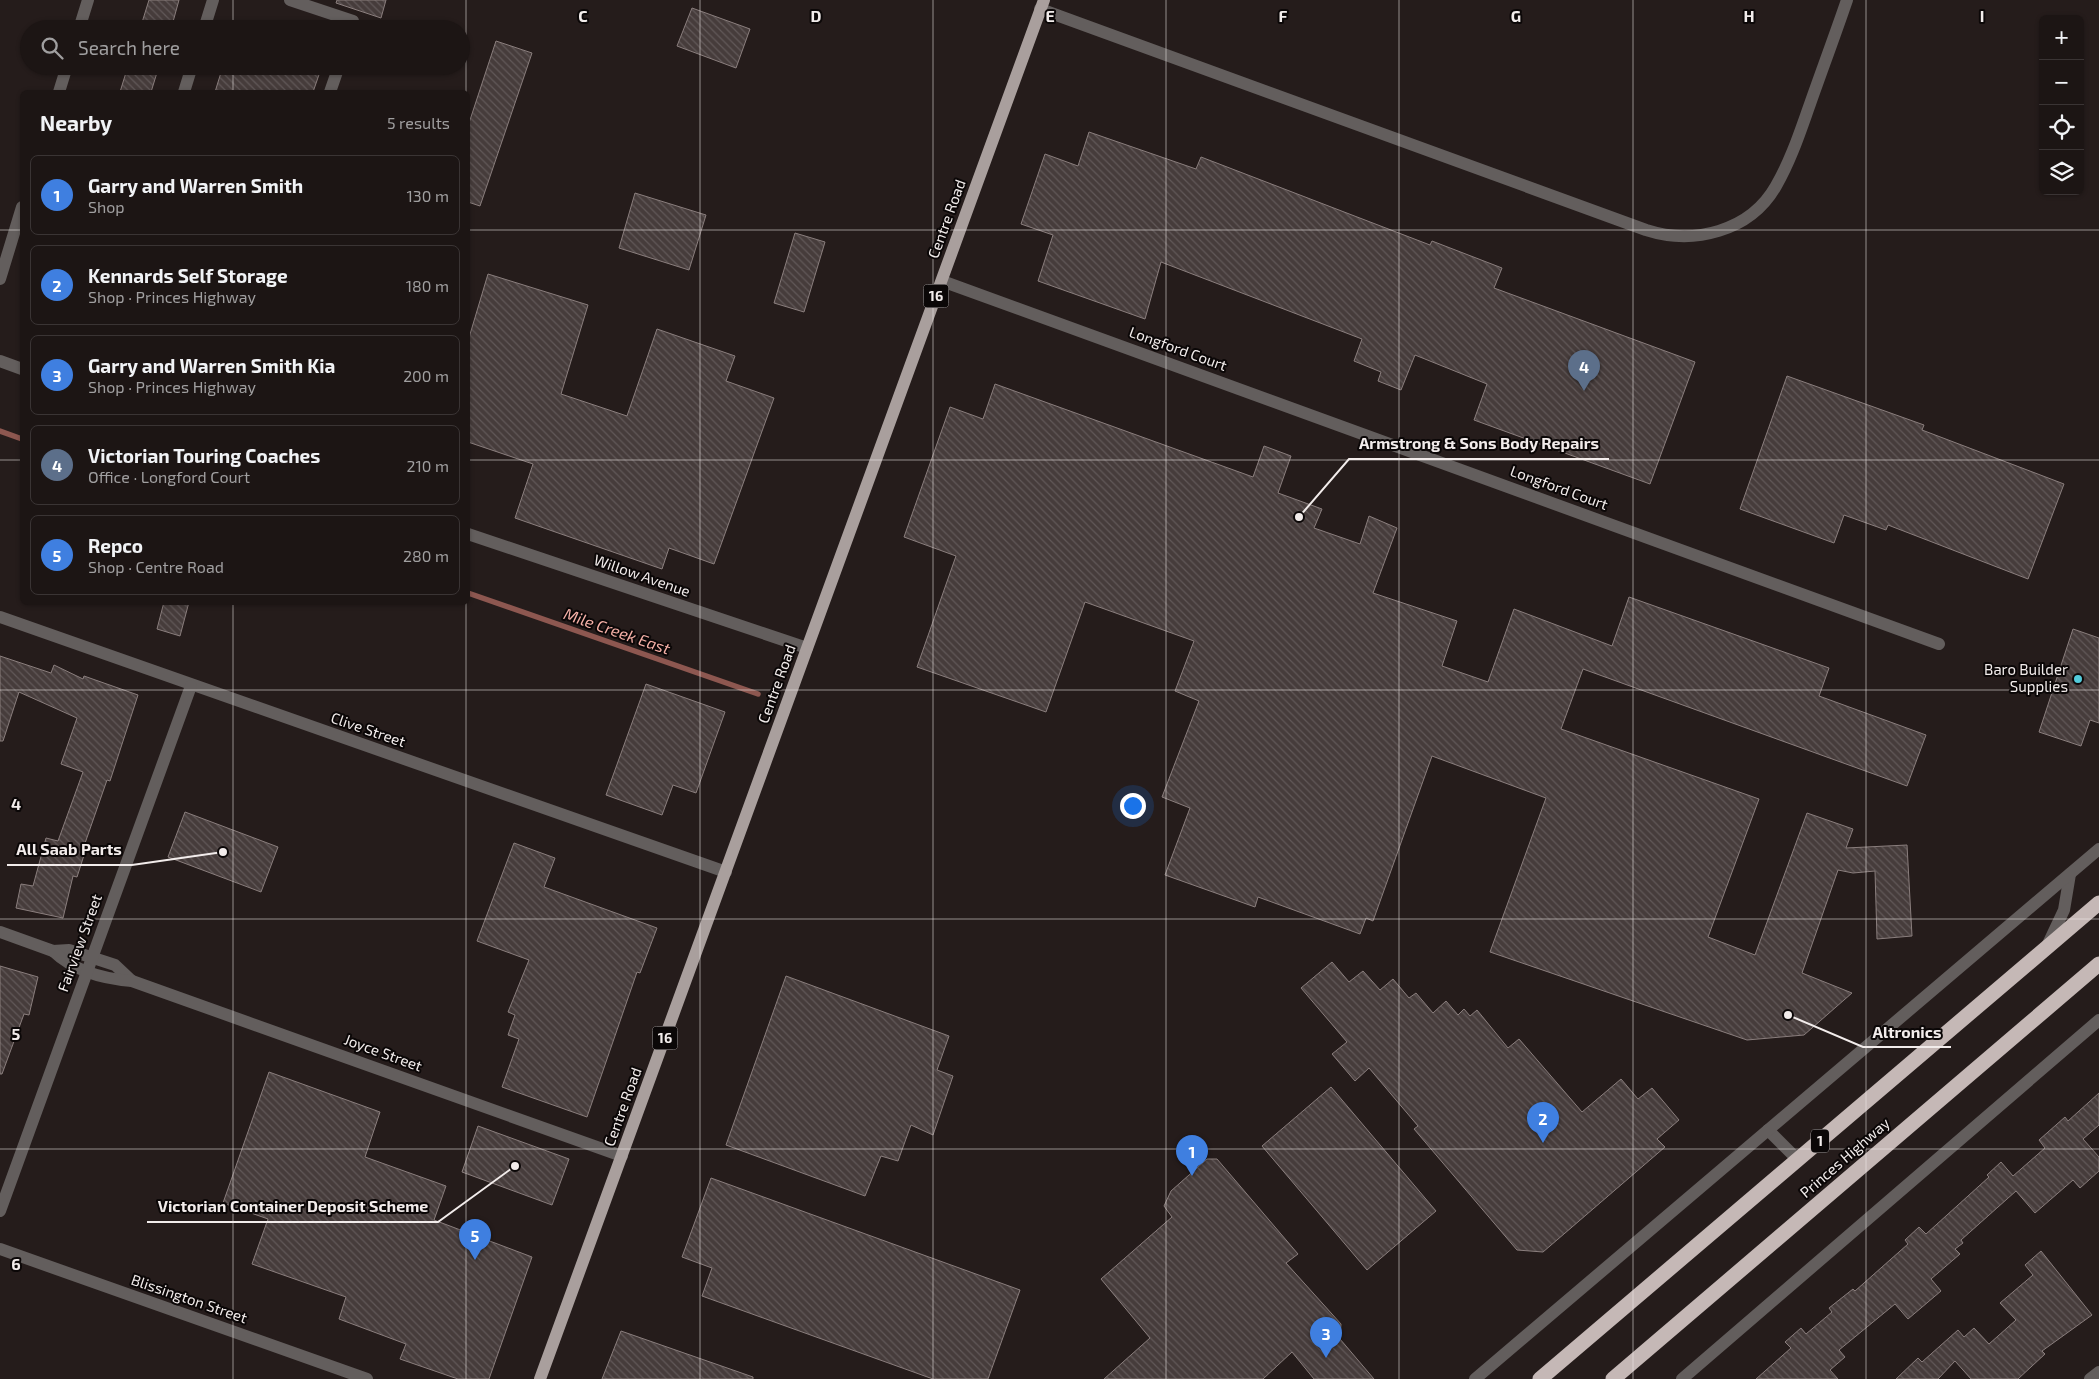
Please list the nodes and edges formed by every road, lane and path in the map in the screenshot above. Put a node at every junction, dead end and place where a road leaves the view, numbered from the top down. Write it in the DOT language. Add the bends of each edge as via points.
graph roads {
  1 [pos="88,0"];
  2 [pos="213,0"];
  3 [pos="290,0"];
  4 [pos="1847,0"];
  5 [pos="1042,4"];
  6 [pos="82,20"];
  7 [pos="207,20"];
  8 [pos="350,20"];
  9 [pos="64,75"];
  10 [pos="189,75"];
  11 [pos="336,75"];
  12 [pos="60,90"];
  13 [pos="185,90"];
  14 [pos="331,90"];
  15 [pos="20,214"];
  16 [pos="0,279"];
  17 [pos="942,281"];
  18 [pos="0,361"];
  19 [pos="20,369"];
  20 [pos="470,535"];
  21 [pos="0,617"];
  22 [pos="1939,644"];
  23 [pos="807,648"];
  24 [pos="191,686"];
  25 [pos="2099,849"];
  26 [pos="726,872"];
  27 [pos="2070,874"];
  28 [pos="2099,903"];
  29 [pos="0,932"];
  30 [pos="2046,948"];
  31 [pos="53,951"];
  32 [pos="91,957"];
  33 [pos="2099,964"];
  34 [pos="87,971"];
  35 [pos="132,981"];
  36 [pos="2099,1020"];
  37 [pos="1768,1130"];
  38 [pos="622,1156"];
  39 [pos="1798,1160"];
  40 [pos="0,1211"];
  41 [pos="0,1249"];
  42 [pos="2099,1372"];
  43 [pos="367,1379"];
  44 [pos="540,1379"];
  45 [pos="1475,1379"];
  46 [pos="1540,1379"];
  47 [pos="1613,1379"];
  48 [pos="1682,1379"];
  49 [pos="2090,1379"];
  1 -- 6 [label="street"];
  2 -- 7 [label="street"];
  3 -- 8 [label="street"];
  4 -- 5 [label="street" via="1776,188 1744,220 1721,230 1687,237 1646,230"];
  5 -- 17 [label="main road, Centre Road / 16"];
  9 -- 12 [label="street"];
  10 -- 13 [label="street"];
  11 -- 14 [label="street"];
  15 -- 16 [label="street"];
  17 -- 22 [label="street, Longford Court"];
  17 -- 23 [label="main road, Centre Road / 16"];
  18 -- 19 [label="street"];
  20 -- 23 [label="street, Willow Avenue"];
  21 -- 24 [label="street, Clive Street"];
  23 -- 26 [label="main road, Centre Road / 16"];
  24 -- 26 [label="street, Clive Street"];
  24 -- 32 [label="street, Fairview Street"];
  25 -- 27 [label="street"];
  26 -- 38 [label="main road, Centre Road / 16"];
  27 -- 30 [label="street" via="2064,910"];
  27 -- 37 [label="street"];
  28 -- 30 [label="highway, Princes Highway / 1"];
  29 -- 31 [label="street, Joyce Street"];
  30 -- 39 [label="highway, Princes Highway / 1"];
  31 -- 32 [label="street, Joyce Street" via="69,950"];
  31 -- 34 [label="street, Joyce Street" via="65,962"];
  32 -- 34 [label="street, Fairview Street"];
  32 -- 35 [label="street, Joyce Street" via="115,965"];
  33 -- 47 [label="highway, Princes Highway"];
  34 -- 35 [label="street, Joyce Street" via="110,980"];
  34 -- 40 [label="street, Fairview Street"];
  35 -- 38 [label="street, Joyce Street"];
  36 -- 48 [label="street"];
  37 -- 39 [label="street, Princes Highway"];
  37 -- 45 [label="street"];
  38 -- 44 [label="main road, Centre Road / 16"];
  39 -- 46 [label="highway, Princes Highway / 1"];
  41 -- 43 [label="street, Blissington Street"];
  42 -- 49 [label="street"];
}
